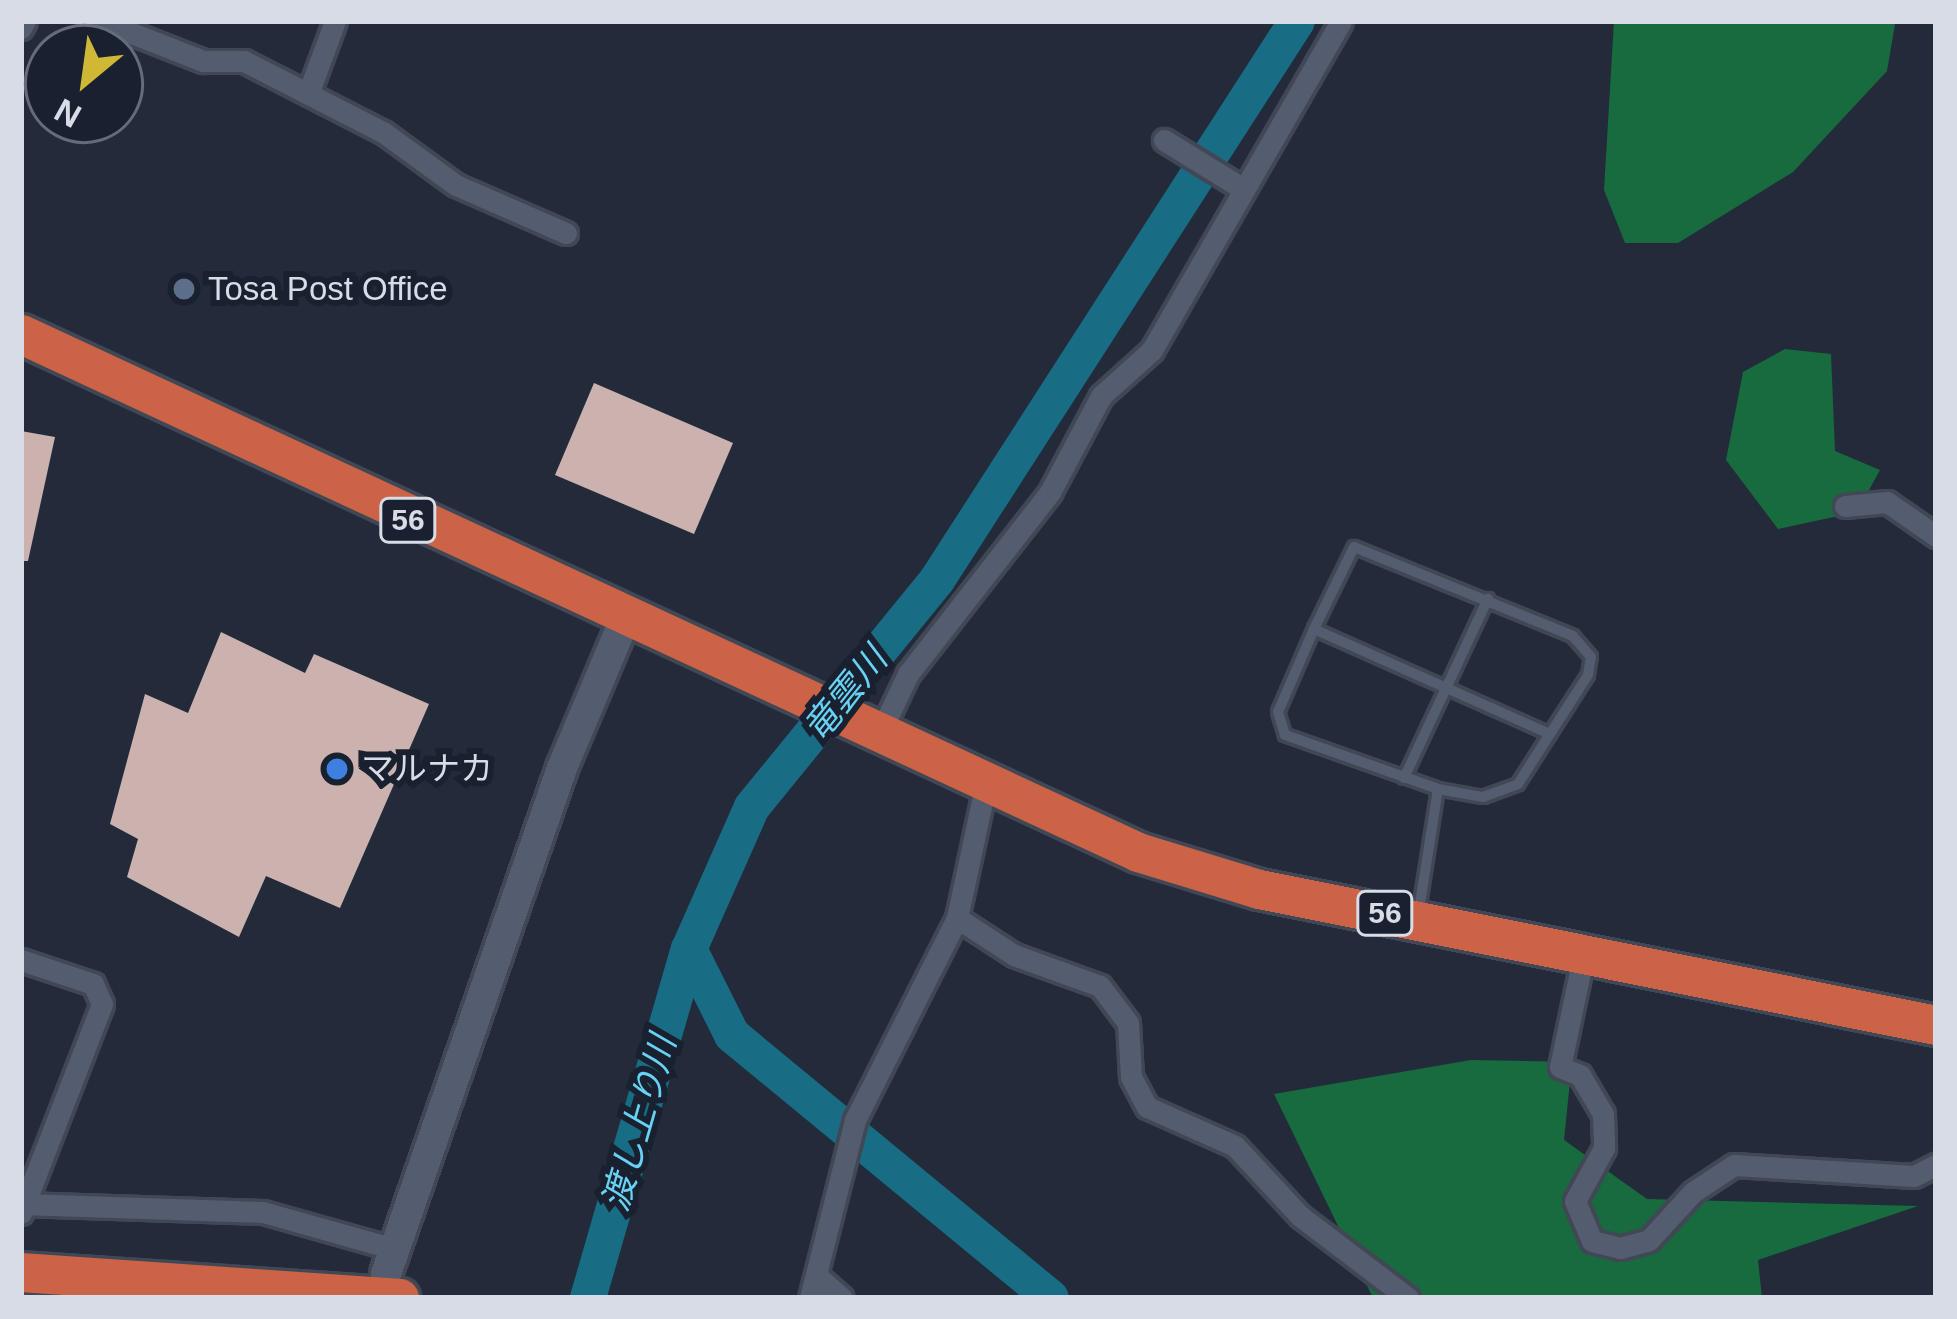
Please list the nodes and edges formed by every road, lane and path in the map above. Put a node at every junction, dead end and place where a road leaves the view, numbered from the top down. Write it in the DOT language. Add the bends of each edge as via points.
graph roads {
  1 [pos="101,21"];
  2 [pos="335,21"];
  3 [pos="1342,21"];
  4 [pos="308,94"];
  5 [pos="1164,140"];
  6 [pos="1240,187"];
  7 [pos="566,232"];
  8 [pos="21,334"];
  9 [pos="1845,506"];
  10 [pos="1936,536"];
  11 [pos="1488,599"];
  12 [pos="624,621"];
  13 [pos="1314,629"];
  14 [pos="1446,688"];
  15 [pos="867,732"];
  16 [pos="1550,734"];
  17 [pos="1404,778"];
  18 [pos="985,787"];
  19 [pos="1438,789"];
  20 [pos="957,918"];
  21 [pos="1417,920"];
  22 [pos="1584,953"];
  23 [pos="21,960"];
  24 [pos="1936,1025"];
  25 [pos="1936,1165"];
  26 [pos="23,1207"];
  27 [pos="21,1272"];
  28 [pos="394,1274"];
  29 [pos="814,1288"];
  30 [pos="842,1298"];
  31 [pos="1408,1298"];
  1 -- 4 [label="street" via="203,61 244,61"];
  2 -- 4 [label="street"];
  3 -- 6 [label="street"];
  4 -- 7 [label="street" via="383,131 456,185"];
  5 -- 6 [label="street"];
  6 -- 15 [label="street" via="1152,350 1101,396 1050,492"];
  8 -- 12 [label="highway, 56"];
  9 -- 10 [label="street" via="1887,502"];
  11 -- 13 [label="lane" via="1354,547"];
  11 -- 14 [label="lane"];
  11 -- 16 [label="lane" via="1586,645 1588,675"];
  12 -- 15 [label="highway, 56"];
  12 -- 28 [label="street" via="562,768"];
  13 -- 14 [label="lane"];
  13 -- 17 [label="lane" via="1278,712 1285,735"];
  14 -- 16 [label="lane"];
  14 -- 17 [label="lane"];
  15 -- 18 [label="highway, 56"];
  16 -- 19 [label="lane" via="1501,795"];
  17 -- 19 [label="lane"];
  18 -- 20 [label="street"];
  18 -- 21 [label="highway, 56" via="1158,858"];
  19 -- 21 [label="lane"];
  20 -- 29 [label="street" via="855,1120"];
  20 -- 31 [label="street" via="1014,956 1100,986 1128,1023 1131,1077 1147,1107 1235,1146 1300,1216"];
  21 -- 22 [label="highway, 56"];
  22 -- 24 [label="highway, 56"];
  22 -- 25 [label="street" via="1560,1067 1580,1076 1603,1114 1604,1148 1575,1202 1592,1241 1620,1248 1649,1240 1693,1192 1734,1165 1858,1165 1914,1176"];
  23 -- 26 [label="street" via="93,984 102,1004"];
  26 -- 28 [label="street" via="263,1213"];
  27 -- 28 [label="highway"];
  29 -- 30 [label="street"];
}
